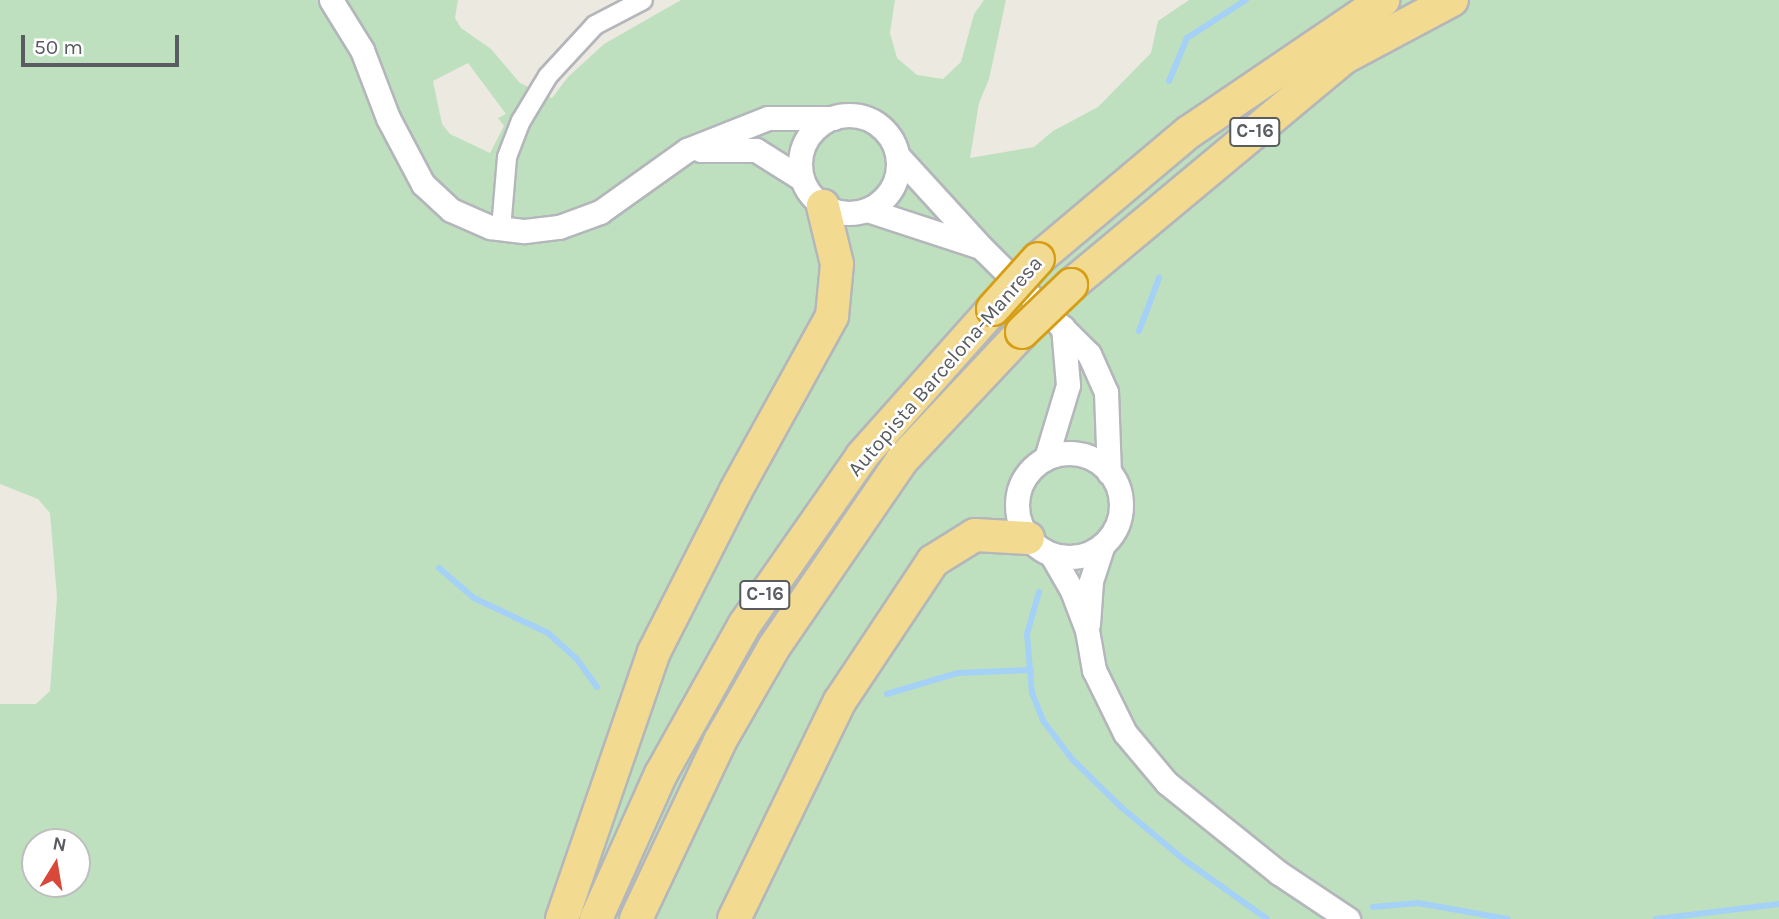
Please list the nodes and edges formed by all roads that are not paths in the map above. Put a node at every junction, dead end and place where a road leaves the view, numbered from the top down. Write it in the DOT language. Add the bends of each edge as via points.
graph roads {
  1 [pos="331,0"];
  2 [pos="643,0"];
  3 [pos="1383,0"];
  4 [pos="1452,0"];
  5 [pos="833,118"];
  6 [pos="687,150"];
  7 [pos="898,156"];
  8 [pos="802,179"];
  9 [pos="823,206"];
  10 [pos="867,211"];
  11 [pos="502,229"];
  12 [pos="983,249"];
  13 [pos="1063,327"];
  14 [pos="1046,458"];
  15 [pos="1109,473"];
  16 [pos="1103,545"];
  17 [pos="1039,546"];
  18 [pos="1087,631"];
  19 [pos="562,919"];
  20 [pos="596,919"];
  21 [pos="636,919"];
  22 [pos="734,919"];
  23 [pos="1348,919"];
  1 -- 11 [label="street" via="362,50 388,118 423,184 451,210"];
  2 -- 11 [label="street" via="595,25 548,76 521,121 507,158"];
  3 -- 20 [label="highway, Autopista Barcelona-Manresa / C-16, bridge" via="1189,132 1038,259 862,456 745,624 660,774"];
  4 -- 21 [label="highway, Autopista Barcelona-Manresa / C-16, bridge" via="1345,57 1071,285 902,460 774,647 720,741"];
  5 -- 6 [label="street" via="768,118"];
  5 -- 7 [label="street" via="854,115 874,122 890,136"];
  5 -- 8 [label="street" via="817,127 805,142"];
  6 -- 8 [label="street" via="756,149"];
  6 -- 11 [label="street" via="600,212 559,227"];
  7 -- 10 [label="street" via="892,189"];
  7 -- 12 [label="street"];
  8 -- 9 [label="street"];
  9 -- 10 [label="street" via="844,213"];
  9 -- 19 [label="highway" via="837,264 832,316 654,652"];
  10 -- 12 [label="street" via="928,227"];
  12 -- 13 [label="street"];
  13 -- 14 [label="street" via="1068,384"];
  13 -- 15 [label="street" via="1089,354 1107,392"];
  14 -- 15 [label="street" via="1080,454"];
  14 -- 17 [label="street" via="1028,473 1018,494 1018,517"];
  15 -- 16 [label="street" via="1119,490 1121,510"];
  16 -- 17 [label="street" via="1078,557"];
  16 -- 18 [label="street" via="1091,581"];
  17 -- 18 [label="street" via="1071,588"];
  17 -- 22 [label="highway" via="975,535 933,561 840,701"];
  18 -- 23 [label="street" via="1094,670 1125,733 1167,783 1279,873"];
}
